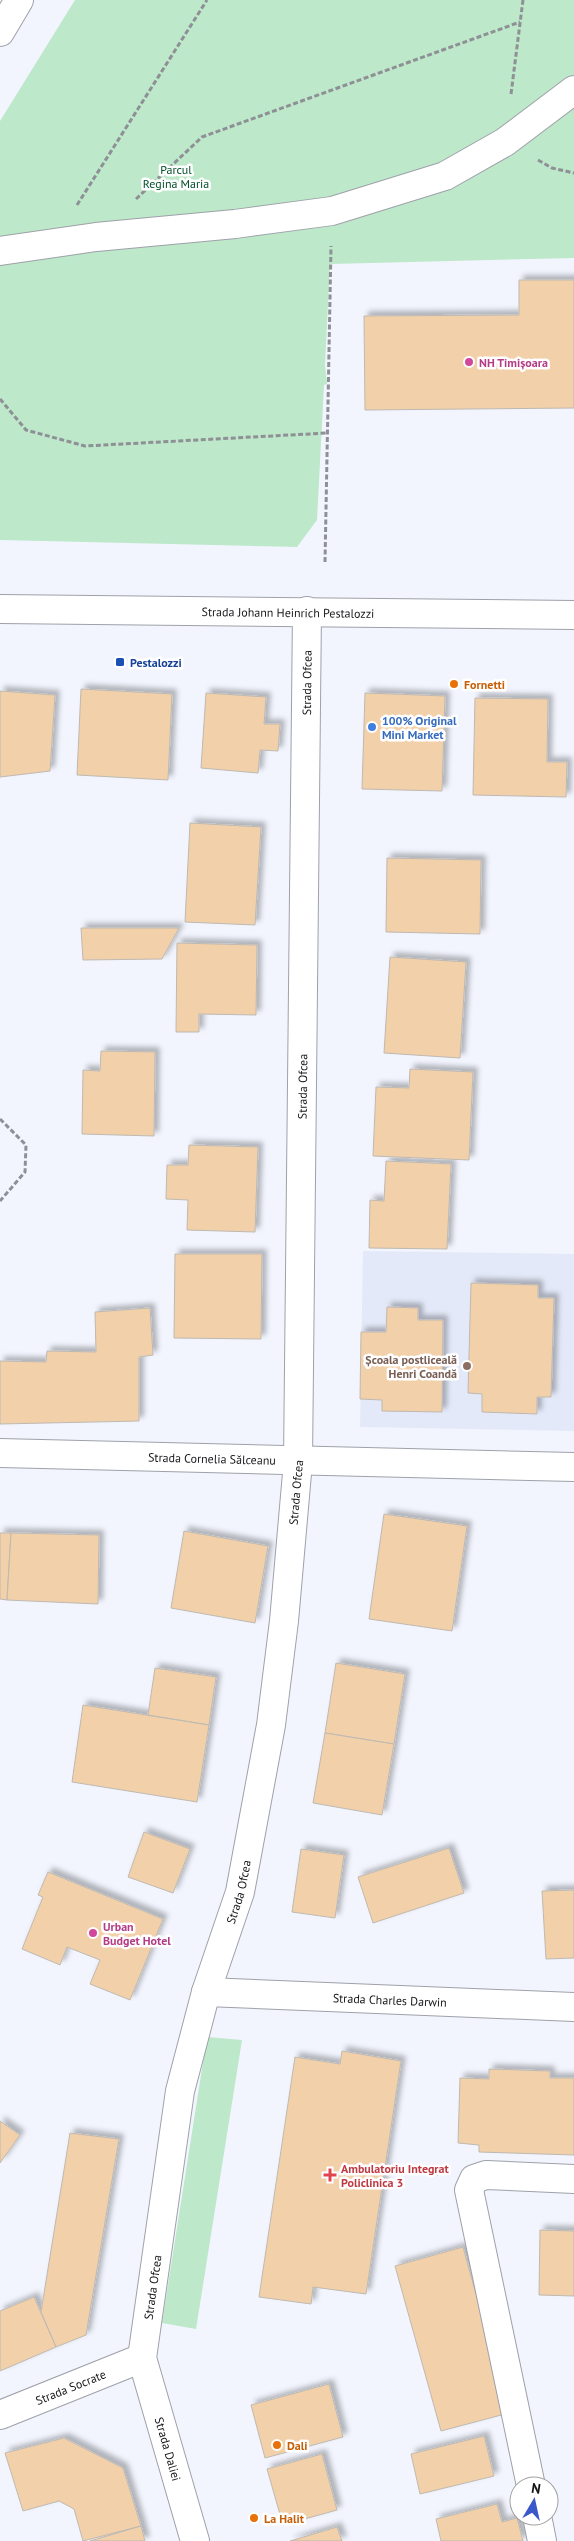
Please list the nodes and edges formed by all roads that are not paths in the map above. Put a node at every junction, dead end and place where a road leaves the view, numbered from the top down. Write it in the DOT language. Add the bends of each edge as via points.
graph roads {
  1 [pos="19,0"];
  2 [pos="0,32"];
  3 [pos="574,90"];
  4 [pos="0,251"];
  5 [pos="0,608"];
  6 [pos="307,611"];
  7 [pos="574,615"];
  8 [pos="0,1453"];
  9 [pos="298,1462"];
  10 [pos="574,1467"];
  11 [pos="206,1992"];
  12 [pos="574,2007"];
  13 [pos="574,2179"];
  14 [pos="142,2358"];
  15 [pos="0,2415"];
  16 [pos="529,2476"];
  17 [pos="539,2526"];
  18 [pos="195,2541"];
  19 [pos="542,2541"];
  1 -- 2 [label="street"];
  3 -- 4 [label="street" via="505,142 445,176 332,210"];
  5 -- 6 [label="street, Strada Johann Heinrich Pestalozzi"];
  6 -- 7 [label="street, Strada Johann Heinrich Pestalozzi"];
  6 -- 9 [label="street, Strada Ofcea"];
  8 -- 9 [label="street, Strada Cornelia Sălceanu"];
  9 -- 10 [label="street, Strada Cornelia Sălceanu"];
  9 -- 11 [label="street, Strada Ofcea" via="271,1725 240,1892"];
  11 -- 12 [label="street, Strada Charles Darwin"];
  11 -- 14 [label="street, Strada Ofcea" via="180,2091"];
  13 -- 16 [label="street" via="486,2175 474,2178 469,2190"];
  14 -- 15 [label="street, Strada Socrate"];
  14 -- 18 [label="street, Strada Daliei"];
  17 -- 19 [label="street"];
}
